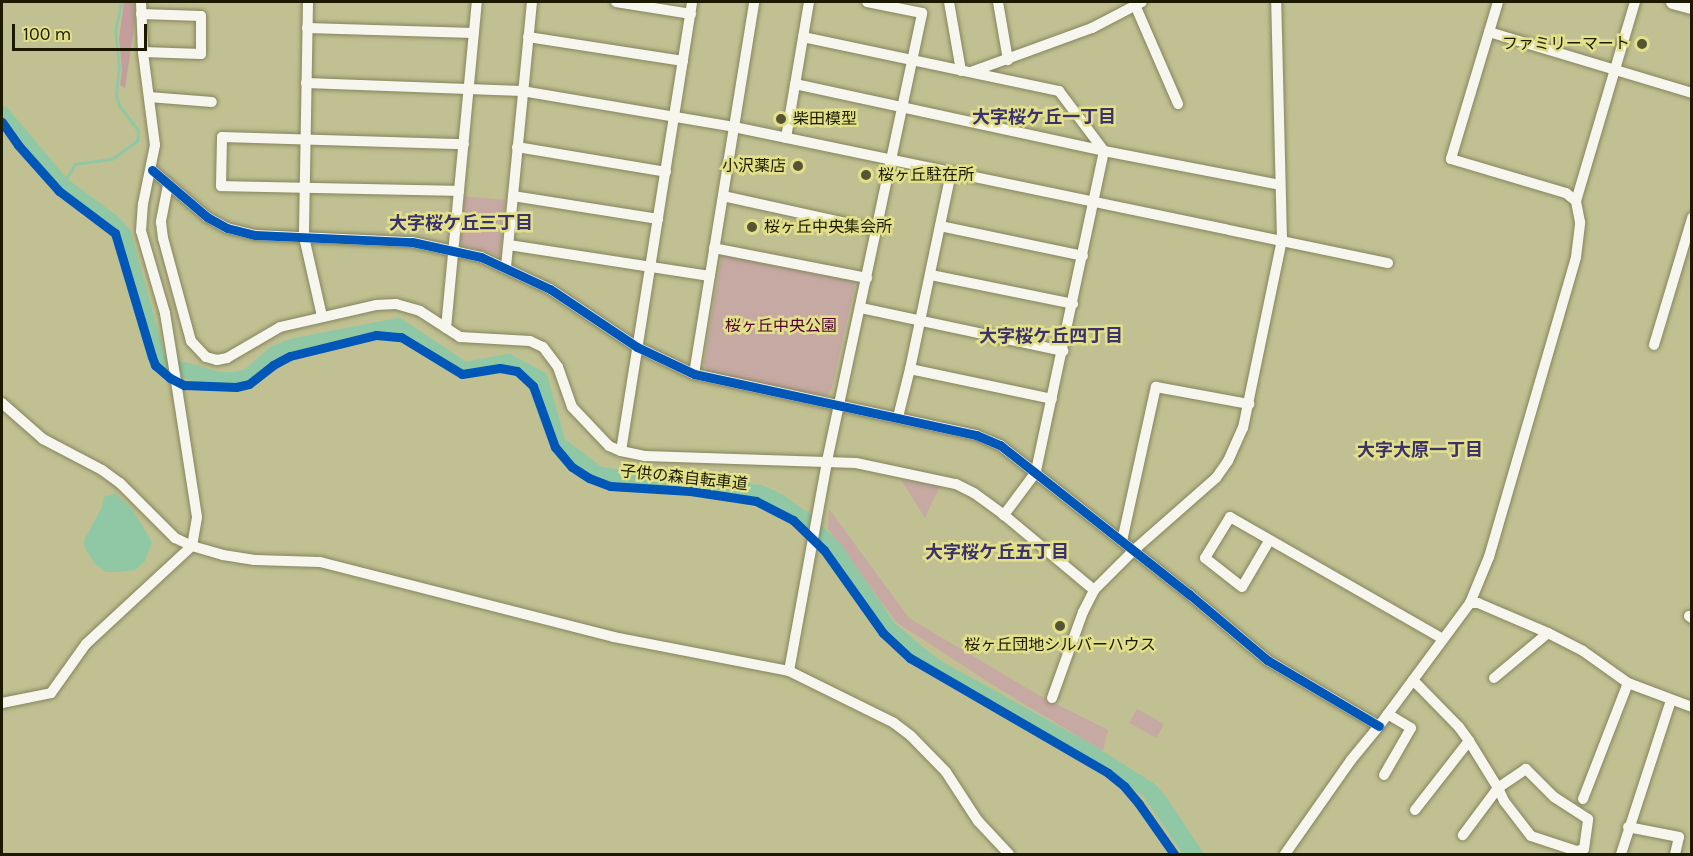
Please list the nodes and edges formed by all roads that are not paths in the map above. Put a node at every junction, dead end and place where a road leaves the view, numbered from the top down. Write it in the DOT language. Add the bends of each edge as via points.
graph roads {
  1 [pos="141,2"];
  2 [pos="308,2"];
  3 [pos="477,2"];
  4 [pos="532,2"];
  5 [pos="616,2"];
  6 [pos="692,2"];
  7 [pos="754,2"];
  8 [pos="809,2"];
  9 [pos="867,2"];
  10 [pos="949,2"];
  11 [pos="998,2"];
  12 [pos="1276,2"];
  13 [pos="1498,2"];
  14 [pos="1635,2"];
  15 [pos="1673,2"];
  16 [pos="1138,3"];
  17 [pos="1124,6"];
  18 [pos="1692,7"];
  19 [pos="141,14"];
  20 [pos="691,14"];
  21 [pos="307,28"];
  22 [pos="1489,32"];
  23 [pos="474,33"];
  24 [pos="528,37"];
  25 [pos="803,37"];
  26 [pos="143,52"];
  27 [pos="1008,60"];
  28 [pos="683,61"];
  29 [pos="913,61"];
  30 [pos="1615,70"];
  31 [pos="965,72"];
  32 [pos="306,83"];
  33 [pos="795,84"];
  34 [pos="469,88"];
  35 [pos="522,92"];
  36 [pos="1692,93"];
  37 [pos="149,98"];
  38 [pos="212,102"];
  39 [pos="1178,104"];
  40 [pos="903,107"];
  41 [pos="675,117"];
  42 [pos="734,127"];
  43 [pos="786,138"];
  44 [pos="305,139"];
  45 [pos="464,144"];
  46 [pos="517,147"];
  47 [pos="1104,151"];
  48 [pos="892,159"];
  49 [pos="152,170"];
  50 [pos="666,172"];
  51 [pos="951,172"];
  52 [pos="168,185"];
  53 [pos="1280,185"];
  54 [pos="304,188"];
  55 [pos="459,191"];
  56 [pos="513,196"];
  57 [pos="723,196"];
  58 [pos="1576,201"];
  59 [pos="1094,202"];
  60 [pos="1692,218"];
  61 [pos="658,219"];
  62 [pos="940,226"];
  63 [pos="878,230"];
  64 [pos="304,237"];
  65 [pos="1282,240"];
  66 [pos="508,245"];
  67 [pos="714,248"];
  68 [pos="454,250"];
  69 [pos="1083,256"];
  70 [pos="1388,263"];
  71 [pos="507,267"];
  72 [pos="651,267"];
  73 [pos="931,275"];
  74 [pos="710,276"];
  75 [pos="867,278"];
  76 [pos="1073,304"];
  77 [pos="861,308"];
  78 [pos="322,316"];
  79 [pos="921,322"];
  80 [pos="446,328"];
  81 [pos="1654,345"];
  82 [pos="638,347"];
  83 [pos="1063,351"];
  84 [pos="910,369"];
  85 [pos="694,374"];
  86 [pos="1052,399"];
  87 [pos="2,403"];
  88 [pos="1249,404"];
  89 [pos="840,406"];
  90 [pos="898,417"];
  91 [pos="621,451"];
  92 [pos="826,461"];
  93 [pos="1036,472"];
  94 [pos="1004,515"];
  95 [pos="1122,541"];
  96 [pos="1269,541"];
  97 [pos="192,546"];
  98 [pos="1134,550"];
  99 [pos="1094,590"];
  100 [pos="1470,603"];
  101 [pos="1548,633"];
  102 [pos="1443,639"];
  103 [pos="789,671"];
  104 [pos="1494,678"];
  105 [pos="1413,680"];
  106 [pos="1628,683"];
  107 [pos="1052,698"];
  108 [pos="1671,700"];
  109 [pos="2,703"];
  110 [pos="1690,704"];
  111 [pos="1388,714"];
  112 [pos="1379,726"];
  113 [pos="1469,741"];
  114 [pos="1384,775"];
  115 [pos="1498,788"];
  116 [pos="1583,799"];
  117 [pos="1415,810"];
  118 [pos="1628,826"];
  119 [pos="1463,835"];
  120 [pos="1009,855"];
  121 [pos="1285,855"];
  122 [pos="1621,855"];
  123 [pos="1675,855"];
  1 -- 19 [label="street"];
  2 -- 21 [label="street"];
  3 -- 23 [label="street"];
  4 -- 24 [label="street"];
  5 -- 20 [label="street"];
  6 -- 20 [label="street"];
  7 -- 42 [label="street"];
  8 -- 25 [label="street"];
  9 -- 29 [label="street" via="922,13"];
  10 -- 31 [label="street"];
  11 -- 27 [label="street"];
  12 -- 53 [label="street"];
  13 -- 22 [label="street"];
  14 -- 30 [label="street"];
  15 -- 18 [label="main road"];
  16 -- 17 [label="street"];
  16 -- 39 [label="street"];
  17 -- 27 [label="street" via="1092,28"];
  19 -- 26 [label="street"];
  19 -- 26 [label="street" via="201,16 201,54"];
  20 -- 28 [label="street"];
  21 -- 23 [label="street"];
  21 -- 32 [label="street"];
  22 -- 30 [label="street"];
  22 -- 58 [label="street" via="1451,159 1566,193"];
  23 -- 34 [label="street"];
  24 -- 28 [label="street"];
  24 -- 35 [label="street"];
  25 -- 29 [label="street"];
  25 -- 33 [label="street"];
  26 -- 37 [label="street"];
  27 -- 31 [label="street"];
  28 -- 41 [label="street"];
  29 -- 31 [label="street"];
  29 -- 40 [label="street"];
  30 -- 36 [label="street"];
  30 -- 58 [label="street"];
  31 -- 47 [label="street" via="1059,90"];
  32 -- 34 [label="street"];
  32 -- 44 [label="street"];
  33 -- 40 [label="street"];
  33 -- 43 [label="street"];
  34 -- 35 [label="street"];
  34 -- 45 [label="street"];
  35 -- 41 [label="street"];
  35 -- 46 [label="street"];
  37 -- 38 [label="street"];
  37 -- 49 [label="street" via="155,145"];
  40 -- 47 [label="street"];
  40 -- 48 [label="street"];
  41 -- 42 [label="street"];
  41 -- 50 [label="street"];
  42 -- 43 [label="street"];
  42 -- 57 [label="street"];
  43 -- 48 [label="street"];
  44 -- 45 [label="street"];
  44 -- 54 [label="street"];
  44 -- 54 [label="street" via="222,137 221,176 221,186"];
  45 -- 55 [label="street"];
  46 -- 50 [label="street"];
  46 -- 56 [label="street"];
  47 -- 53 [label="street"];
  47 -- 59 [label="street"];
  48 -- 51 [label="street"];
  48 -- 63 [label="street"];
  49 -- 52 [label="street"];
  49 -- 97 [label="street" via="141,231 165,313 173,361 197,518"];
  50 -- 61 [label="street"];
  51 -- 59 [label="street"];
  51 -- 62 [label="street"];
  52 -- 64 [label="street" via="227,228 255,235"];
  52 -- 78 [label="street" via="161,222 163,238 197,351 217,360 227,358 280,327"];
  53 -- 65 [label="street"];
  54 -- 55 [label="street"];
  54 -- 64 [label="street"];
  55 -- 68 [label="street"];
  56 -- 61 [label="street"];
  56 -- 66 [label="street"];
  57 -- 63 [label="street"];
  57 -- 67 [label="street"];
  58 -- 100 [label="street" via="1580,222 1576,257 1489,557"];
  59 -- 65 [label="street"];
  59 -- 69 [label="street"];
  60 -- 81 [label="street"];
  61 -- 72 [label="street"];
  62 -- 69 [label="street"];
  62 -- 73 [label="street"];
  63 -- 75 [label="street"];
  64 -- 68 [label="street" via="412,242"];
  64 -- 78 [label="street"];
  65 -- 70 [label="street"];
  65 -- 88 [label="street"];
  66 -- 71 [label="street"];
  66 -- 72 [label="street"];
  67 -- 74 [label="street"];
  67 -- 75 [label="street"];
  68 -- 71 [label="street"];
  68 -- 80 [label="street"];
  69 -- 76 [label="street"];
  71 -- 82 [label="street" via="550,289"];
  72 -- 74 [label="street"];
  72 -- 82 [label="street"];
  73 -- 76 [label="street"];
  73 -- 79 [label="street"];
  74 -- 85 [label="street"];
  75 -- 77 [label="street"];
  76 -- 83 [label="street"];
  77 -- 79 [label="street"];
  77 -- 89 [label="street"];
  78 -- 80 [label="street" via="396,304 420,311"];
  79 -- 83 [label="street"];
  79 -- 84 [label="street"];
  80 -- 91 [label="street" via="460,337 531,341 543,347 558,367 572,407 609,446"];
  82 -- 85 [label="street"];
  82 -- 91 [label="street"];
  83 -- 86 [label="street"];
  84 -- 86 [label="street"];
  84 -- 90 [label="street"];
  85 -- 89 [label="street"];
  86 -- 93 [label="street"];
  87 -- 97 [label="street" via="43,439 120,483 175,538"];
  88 -- 95 [label="street" via="1156,387"];
  88 -- 98 [label="street" via="1237,445 1216,478"];
  89 -- 90 [label="street"];
  89 -- 92 [label="street"];
  90 -- 93 [label="street" via="976,435 1000,445"];
  91 -- 92 [label="street" via="645,456"];
  92 -- 94 [label="street" via="956,484"];
  92 -- 103 [label="street"];
  93 -- 94 [label="street"];
  93 -- 95 [label="street"];
  94 -- 99 [label="street"];
  95 -- 98 [label="street"];
  96 -- 96 [label="street" via="1242,587 1205,558 1230,517"];
  96 -- 102 [label="street"];
  97 -- 103 [label="street" via="255,560 320,562 614,637"];
  97 -- 109 [label="street" via="86,644 51,693"];
  98 -- 99 [label="street"];
  98 -- 112 [label="street" via="1267,660"];
  99 -- 107 [label="street"];
  100 -- 101 [label="street"];
  100 -- 102 [label="street"];
  101 -- 104 [label="street"];
  101 -- 106 [label="street" via="1583,651"];
  102 -- 105 [label="street"];
  103 -- 120 [label="street" via="894,723 911,736 946,772 978,821"];
  105 -- 111 [label="street"];
  105 -- 113 [label="street"];
  106 -- 108 [label="street"];
  106 -- 116 [label="street"];
  108 -- 110 [label="street"];
  108 -- 118 [label="street"];
  111 -- 112 [label="street"];
  111 -- 114 [label="street" via="1411,728"];
  112 -- 121 [label="street"];
  113 -- 115 [label="street"];
  113 -- 117 [label="street"];
  115 -- 115 [label="street" via="1531,836 1577,851 1584,849 1588,819 1554,797 1526,769"];
  115 -- 119 [label="street"];
  118 -- 122 [label="street"];
  118 -- 123 [label="street" via="1679,837"];
}
